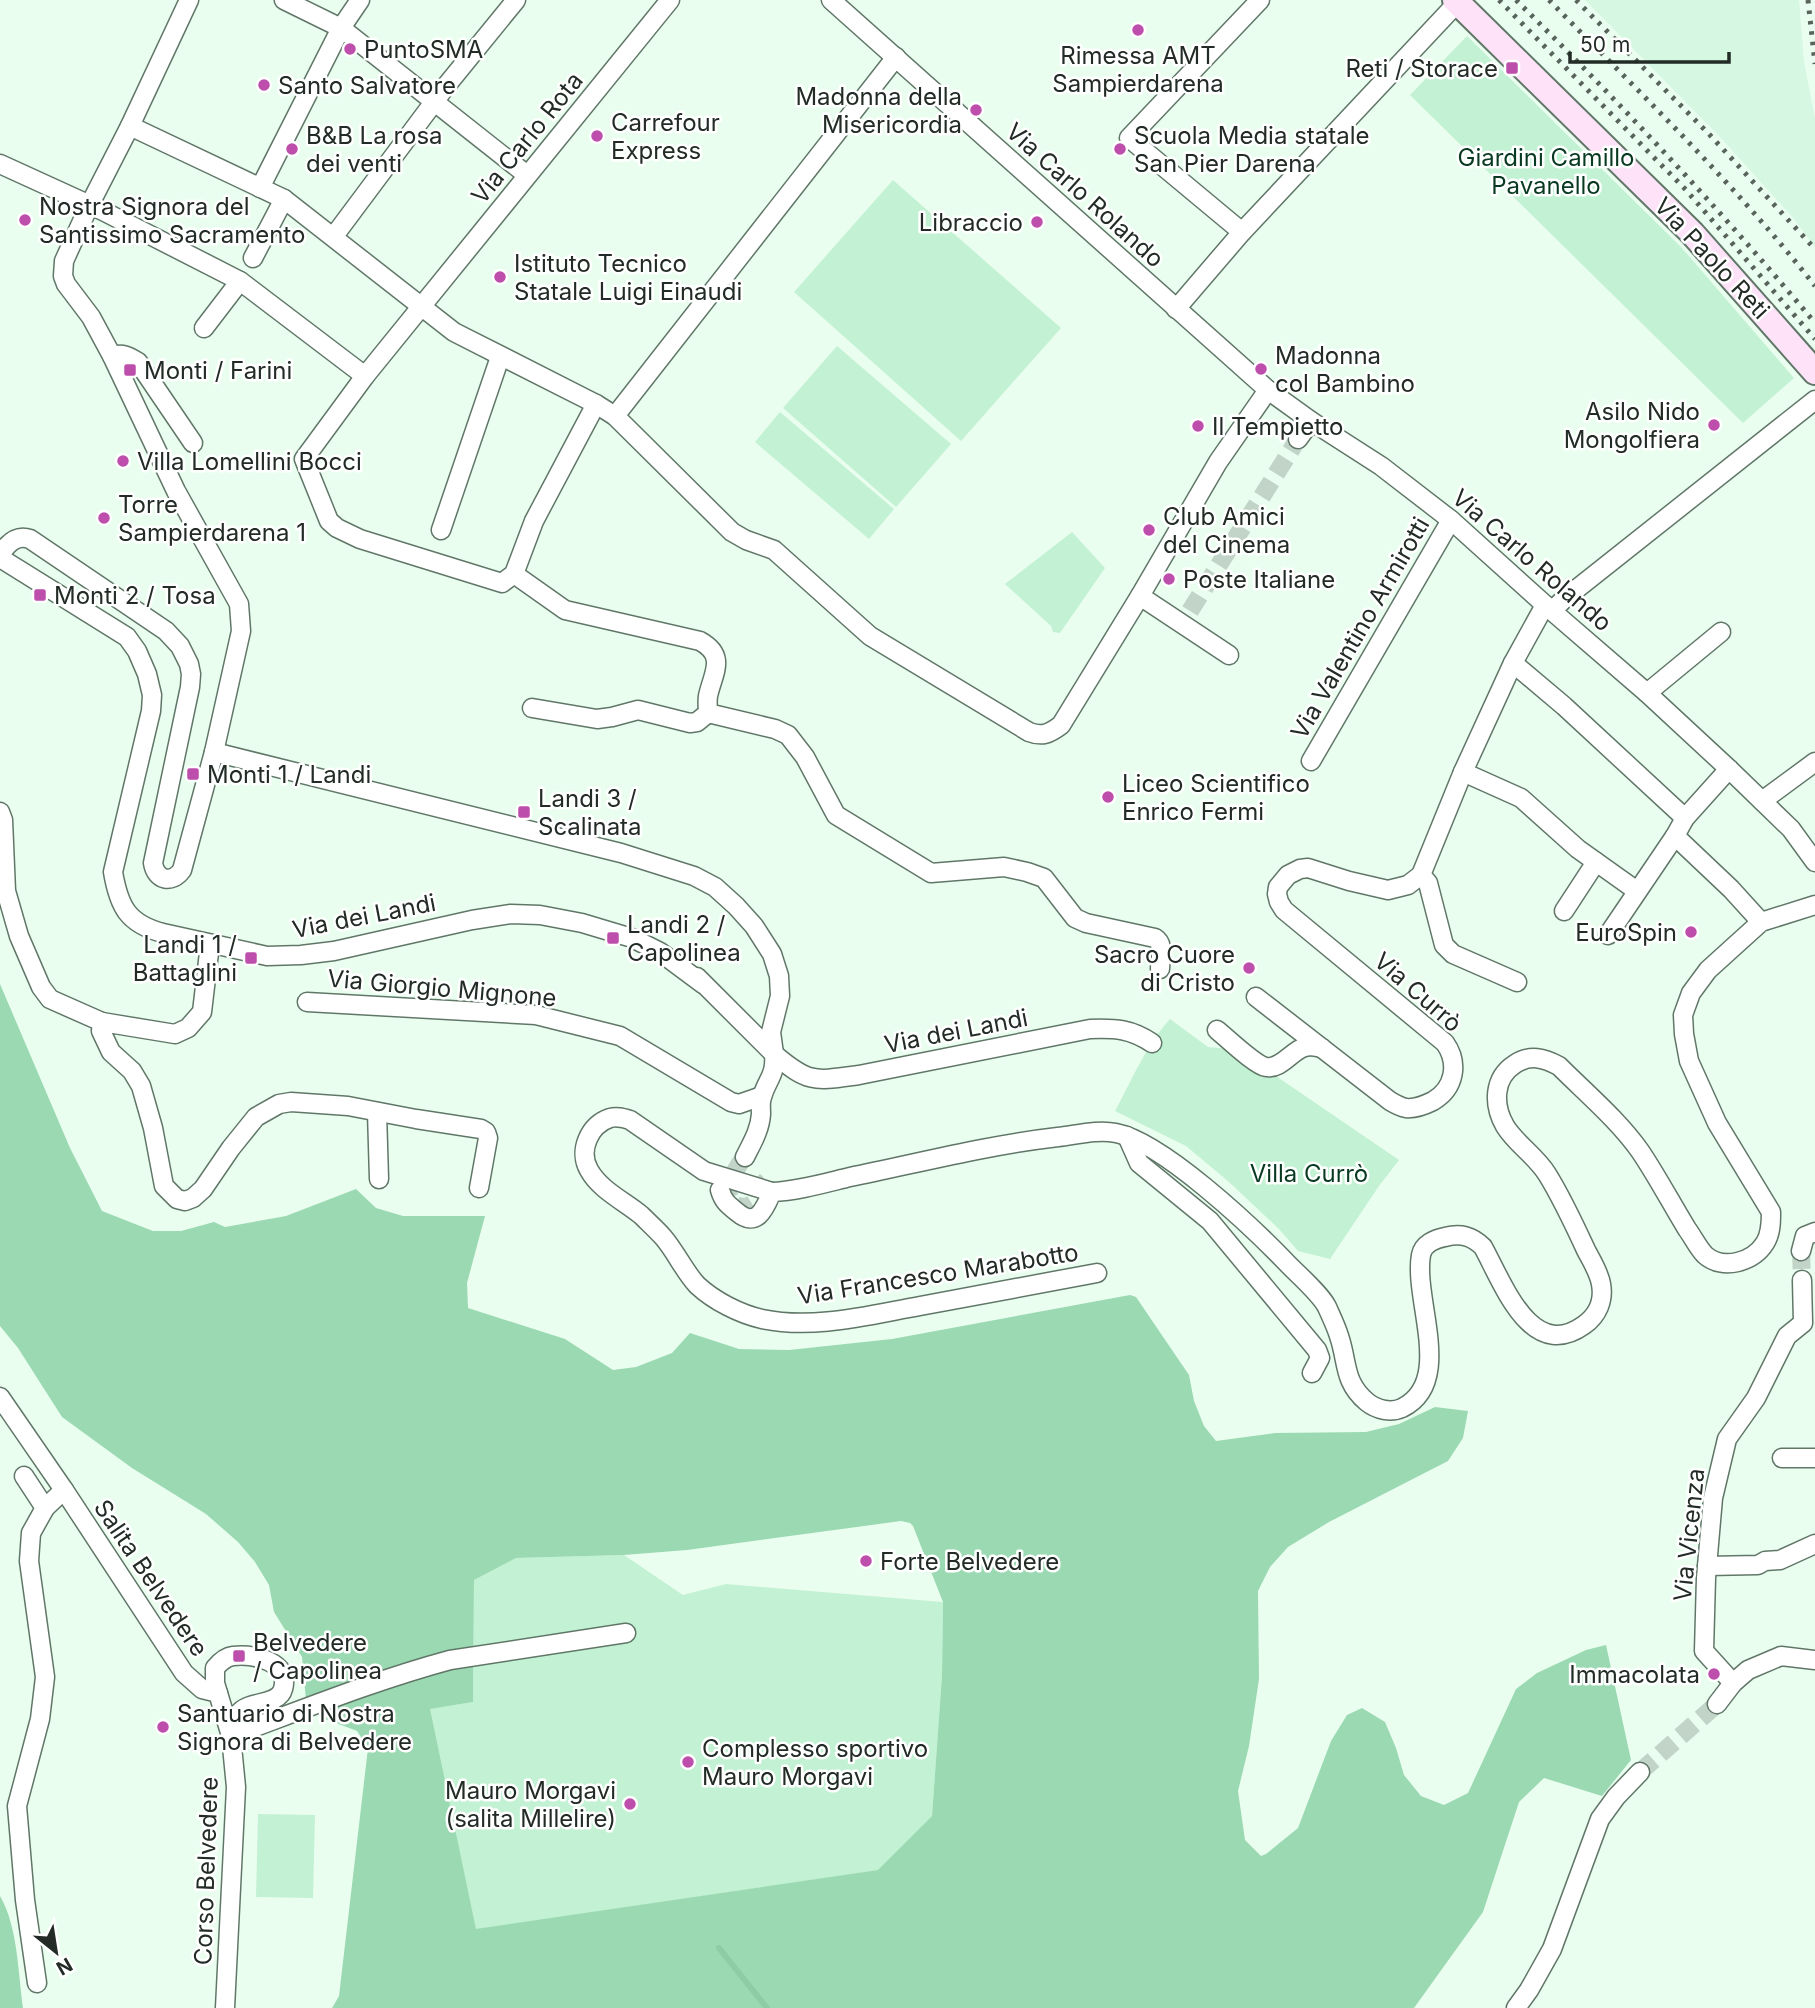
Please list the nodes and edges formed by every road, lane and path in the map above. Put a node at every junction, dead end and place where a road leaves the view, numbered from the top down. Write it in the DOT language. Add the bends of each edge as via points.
graph roads {
  1 [pos="189,0"];
  2 [pos="284,0"];
  3 [pos="360,0"];
  4 [pos="516,0"];
  5 [pos="670,0"];
  6 [pos="831,0"];
  7 [pos="1260,0"];
  8 [pos="1457,1"];
  9 [pos="341,28"];
  10 [pos="896,57"];
  11 [pos="435,102"];
  12 [pos="130,126"];
  13 [pos="0,164"];
  14 [pos="527,175"];
  15 [pos="260,188"];
  16 [pos="284,199"];
  17 [pos="89,205"];
  18 [pos="1242,232"];
  19 [pos="334,236"];
  20 [pos="253,258"];
  21 [pos="240,281"];
  22 [pos="422,307"];
  23 [pos="1176,309"];
  24 [pos="204,328"];
  25 [pos="112,356"];
  26 [pos="500,357"];
  27 [pos="1815,372"];
  28 [pos="365,376"];
  29 [pos="1268,390"];
  30 [pos="1815,400"];
  31 [pos="596,404"];
  32 [pos="615,416"];
  33 [pos="1311,421"];
  34 [pos="1298,439"];
  35 [pos="193,443"];
  36 [pos="1451,520"];
  37 [pos="441,530"];
  38 [pos="0,557"];
  39 [pos="514,574"];
  40 [pos="1140,596"];
  41 [pos="1549,608"];
  42 [pos="1721,632"];
  43 [pos="1230,655"];
  44 [pos="1513,663"];
  45 [pos="1647,693"];
  46 [pos="708,706"];
  47 [pos="533,708"];
  48 [pos="214,752"];
  49 [pos="1311,761"];
  50 [pos="1815,762"];
  51 [pos="1729,769"];
  52 [pos="1464,772"];
  53 [pos="1762,801"];
  54 [pos="0,812"];
  55 [pos="1685,818"];
  56 [pos="1675,836"];
  57 [pos="1596,862"];
  58 [pos="1815,862"];
  59 [pos="1421,875"];
  60 [pos="1637,891"];
  61 [pos="1815,905"];
  62 [pos="1564,911"];
  63 [pos="1761,922"];
  64 [pos="622,926"];
  65 [pos="1608,935"];
  66 [pos="210,944"];
  67 [pos="1160,969"];
  68 [pos="1517,982"];
  69 [pos="703,984"];
  70 [pos="1256,997"];
  71 [pos="307,1002"];
  72 [pos="102,1022"];
  73 [pos="1217,1030"];
  74 [pos="1152,1043"];
  75 [pos="1322,1048"];
  76 [pos="774,1054"];
  77 [pos="762,1096"];
  78 [pos="377,1112"];
  79 [pos="1126,1136"];
  80 [pos="745,1157"];
  81 [pos="379,1179"];
  82 [pos="479,1188"];
  83 [pos="720,1190"];
  84 [pos="772,1192"];
  85 [pos="1815,1232"];
  86 [pos="1801,1251"];
  87 [pos="1097,1273"];
  88 [pos="1802,1280"];
  89 [pos="1312,1373"];
  90 [pos="0,1397"];
  91 [pos="1782,1458"];
  92 [pos="1815,1458"];
  93 [pos="24,1476"];
  94 [pos="64,1490"];
  95 [pos="45,1508"];
  96 [pos="1815,1544"];
  97 [pos="1707,1566"];
  98 [pos="626,1633"];
  99 [pos="1815,1660"];
  100 [pos="1734,1683"];
  101 [pos="210,1691"];
  102 [pos="1717,1704"];
  103 [pos="231,1736"];
  104 [pos="1640,1772"];
  105 [pos="37,1983"];
  106 [pos="225,2008"];
  107 [pos="1516,2008"];
  1 -- 12 [label="street"];
  2 -- 9 [label="street"];
  3 -- 9 [label="street"];
  4 -- 11 [label="street"];
  5 -- 14 [label="street, Via Carlo Rota"];
  6 -- 10 [label="street, Via Carlo Rolando"];
  7 -- 18 [label="street" via="1129,138"];
  8 -- 18 [label="street"];
  8 -- 27 [label="main road, Via Paolo Reti" via="1692,233"];
  9 -- 11 [label="street"];
  9 -- 15 [label="street"];
  10 -- 23 [label="street, Via Carlo Rolando"];
  10 -- 32 [label="street"];
  11 -- 14 [label="street"];
  11 -- 19 [label="street"];
  12 -- 15 [label="street"];
  12 -- 17 [label="street"];
  13 -- 17 [label="street"];
  14 -- 22 [label="street, Via Carlo Rota"];
  15 -- 16 [label="street"];
  16 -- 19 [label="street"];
  16 -- 20 [label="street"];
  17 -- 21 [label="street"];
  17 -- 25 [label="street" via="64,261 63,276"];
  18 -- 23 [label="street"];
  19 -- 22 [label="street"];
  21 -- 24 [label="street"];
  21 -- 28 [label="street"];
  22 -- 26 [label="street" via="454,332"];
  22 -- 28 [label="street, Via Carlo Rota"];
  23 -- 29 [label="street, Via Carlo Rolando"];
  25 -- 35 [label="street" via="128,355 138,362"];
  25 -- 48 [label="street" via="176,491 239,604 241,631"];
  26 -- 31 [label="street"];
  26 -- 37 [label="street"];
  28 -- 39 [label="street, Via Carlo Rota" via="304,459 329,521 360,539 496,582"];
  29 -- 33 [label="street, Via Carlo Rolando"];
  29 -- 40 [label="street" via="1218,462"];
  30 -- 41 [label="street"];
  31 -- 32 [label="street"];
  31 -- 39 [label="street" via="534,521"];
  32 -- 40 [label="street" via="732,531 774,550 870,636 1039,736 1060,725"];
  33 -- 34 [label="street"];
  33 -- 36 [label="street, Via Carlo Rolando" via="1381,466"];
  36 -- 41 [label="street, Via Carlo Rolando"];
  36 -- 49 [label="street, Via Valentino Armirotti"];
  38 -- 48 [label="street" via="13,540 30,538 166,631 185,655 190,687 153,863 154,871 164,880 182,870"];
  38 -- 66 [label="street, Via dei Landi" via="121,632 137,651 150,684 151,710 113,872 116,892 138,924"];
  39 -- 46 [label="street" via="565,610 700,641 716,656"];
  40 -- 43 [label="street" via="1186,618"];
  41 -- 44 [label="street"];
  41 -- 45 [label="street, Via Carlo Rolando"];
  42 -- 45 [label="street"];
  44 -- 52 [label="street"];
  44 -- 55 [label="street"];
  45 -- 51 [label="street, Via Carlo Rolando"];
  46 -- 47 [label="street" via="697,722 690,723 638,710 597,719"];
  46 -- 67 [label="street" via="788,735 836,815 931,873 1004,867 1044,878 1075,918 1159,940"];
  48 -- 76 [label="street" via="621,853 715,887 754,926 772,954 780,996 771,1032"];
  50 -- 53 [label="street"];
  51 -- 53 [label="street, Via Carlo Rolando"];
  51 -- 55 [label="street"];
  52 -- 57 [label="street" via="1521,798"];
  52 -- 59 [label="street"];
  53 -- 58 [label="street, Via Carlo Rolando" via="1791,829"];
  54 -- 72 [label="street" via="6,891 41,987 50,999"];
  55 -- 56 [label="street"];
  56 -- 60 [label="street"];
  56 -- 63 [label="street"];
  57 -- 60 [label="street"];
  57 -- 62 [label="street"];
  59 -- 68 [label="street" via="1428,883 1444,945 1453,954"];
  59 -- 75 [label="street, Via Currò" via="1408,885 1388,890 1300,869 1282,880 1277,894 1284,910 1445,1043 1454,1064 1449,1085 1442,1096 1425,1106 1403,1107"];
  60 -- 65 [label="street"];
  61 -- 63 [label="street"];
  63 -- 79 [label="street, Via Francesco Marabotto" via="1708,970 1690,993 1683,1015 1689,1061 1717,1123 1771,1212 1765,1243 1736,1263 1706,1256 1622,1129 1559,1066 1525,1059 1503,1074 1497,1104 1505,1126 1545,1171 1565,1207 1600,1279 1599,1309 1571,1333 1543,1332 1528,1324 1483,1247 1469,1237 1454,1235 1430,1242 1421,1256 1429,1375 1414,1400 1400,1409 1379,1409 1361,1396 1348,1378 1339,1335 1325,1303 1282,1258 1234,1212 1155,1151"];
  64 -- 69 [label="street, Via dei Landi" via="678,958"];
  66 -- 69 [label="street, Via dei Landi" via="267,956 301,955 472,919 540,915 632,938 660,951"];
  66 -- 72 [label="street" via="202,1012 188,1028 175,1034"];
  69 -- 76 [label="street, Via dei Landi"];
  70 -- 75 [label="street, Via Currò"];
  71 -- 77 [label="street, Via Giorgio Mignone" via="536,1015 620,1036 731,1102"];
  72 -- 78 [label="street" via="101,1031 111,1052 141,1086 164,1186 177,1199 193,1198 203,1189 256,1117 279,1104 348,1106"];
  73 -- 75 [label="street" via="1265,1067 1306,1046"];
  74 -- 76 [label="street, Via dei Landi" via="1118,1028 1090,1029 828,1080 802,1075"];
  76 -- 77 [label="street" via="773,1076"];
  77 -- 80 [label="street" via="756,1135"];
  78 -- 81 [label="street"];
  78 -- 82 [label="street" via="486,1132"];
  79 -- 84 [label="street, Via Francesco Marabotto" via="1104,1132 1038,1139"];
  79 -- 89 [label="street" via="1139,1163 1210,1221 1317,1350 1320,1358"];
  83 -- 84 [label="street" via="726,1203 747,1219 759,1216"];
  84 -- 87 [label="street, Via Francesco Marabotto" via="704,1171 630,1119 601,1122 584,1149 596,1180 664,1238 696,1284 715,1299 761,1319 802,1324"];
  85 -- 86 [label="street" via="1805,1236"];
  88 -- 97 [label="street, Via Vicenza" via="1803,1323 1787,1336 1756,1398 1727,1439 1713,1498"];
  90 -- 94 [label="street, Salita Belvedere"];
  91 -- 92 [label="street"];
  93 -- 95 [label="street"];
  94 -- 95 [label="street, Salita Belvedere"];
  94 -- 101 [label="street, Salita Belvedere" via="184,1673"];
  95 -- 105 [label="street, Salita Belvedere" via="31,1533 29,1561 46,1677 17,1807"];
  96 -- 97 [label="street" via="1758,1565"];
  97 -- 100 [label="street, Via Vicenza" via="1704,1651"];
  98 -- 103 [label="street" via="441,1663 364,1686"];
  99 -- 100 [label="street" via="1781,1656 1748,1670"];
  100 -- 102 [label="street"];
  101 -- 103 [label="street, Corso Belvedere"];
  101 -- 103 [label="street" via="215,1668 232,1656 264,1659 280,1669 283,1690 279,1696 238,1713"];
  103 -- 106 [label="street, Corso Belvedere" via="236,1787"];
  104 -- 107 [label="street" via="1600,1819 1552,1949"];
}
